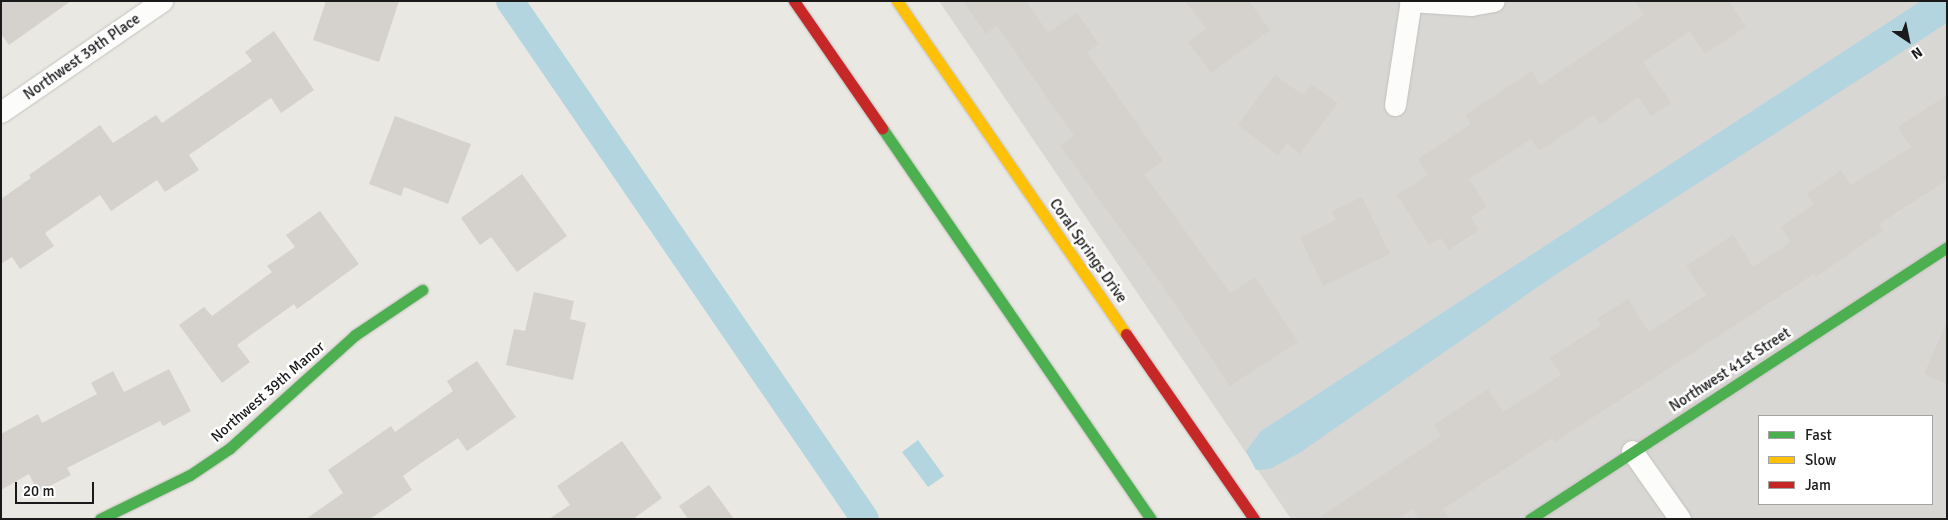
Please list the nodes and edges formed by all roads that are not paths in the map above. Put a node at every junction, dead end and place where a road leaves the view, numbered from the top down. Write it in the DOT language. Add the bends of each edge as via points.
graph roads {
  1 [pos="162,1"];
  2 [pos="794,1"];
  3 [pos="897,1"];
  4 [pos="1410,1"];
  5 [pos="1494,1"];
  6 [pos="1395,105"];
  7 [pos="1,112"];
  8 [pos="1947,247"];
  9 [pos="422,290"];
  10 [pos="1632,451"];
  11 [pos="100,519"];
  12 [pos="1151,519"];
  13 [pos="1254,519"];
  14 [pos="1530,519"];
  15 [pos="1680,519"];
  1 -- 7 [label="street, Northwest 39th Place"];
  2 -- 12 [label="main road"];
  3 -- 13 [label="main road, Coral Springs Drive"];
  4 -- 5 [label="street" via="1471,5"];
  4 -- 6 [label="street"];
  8 -- 10 [label="main road, Northwest 41st Street"];
  9 -- 11 [label="main road, Northwest 39th Manor" via="354,335 230,448 190,475"];
  10 -- 14 [label="main road, Northwest 41st Street"];
  10 -- 15 [label="street"];
}
